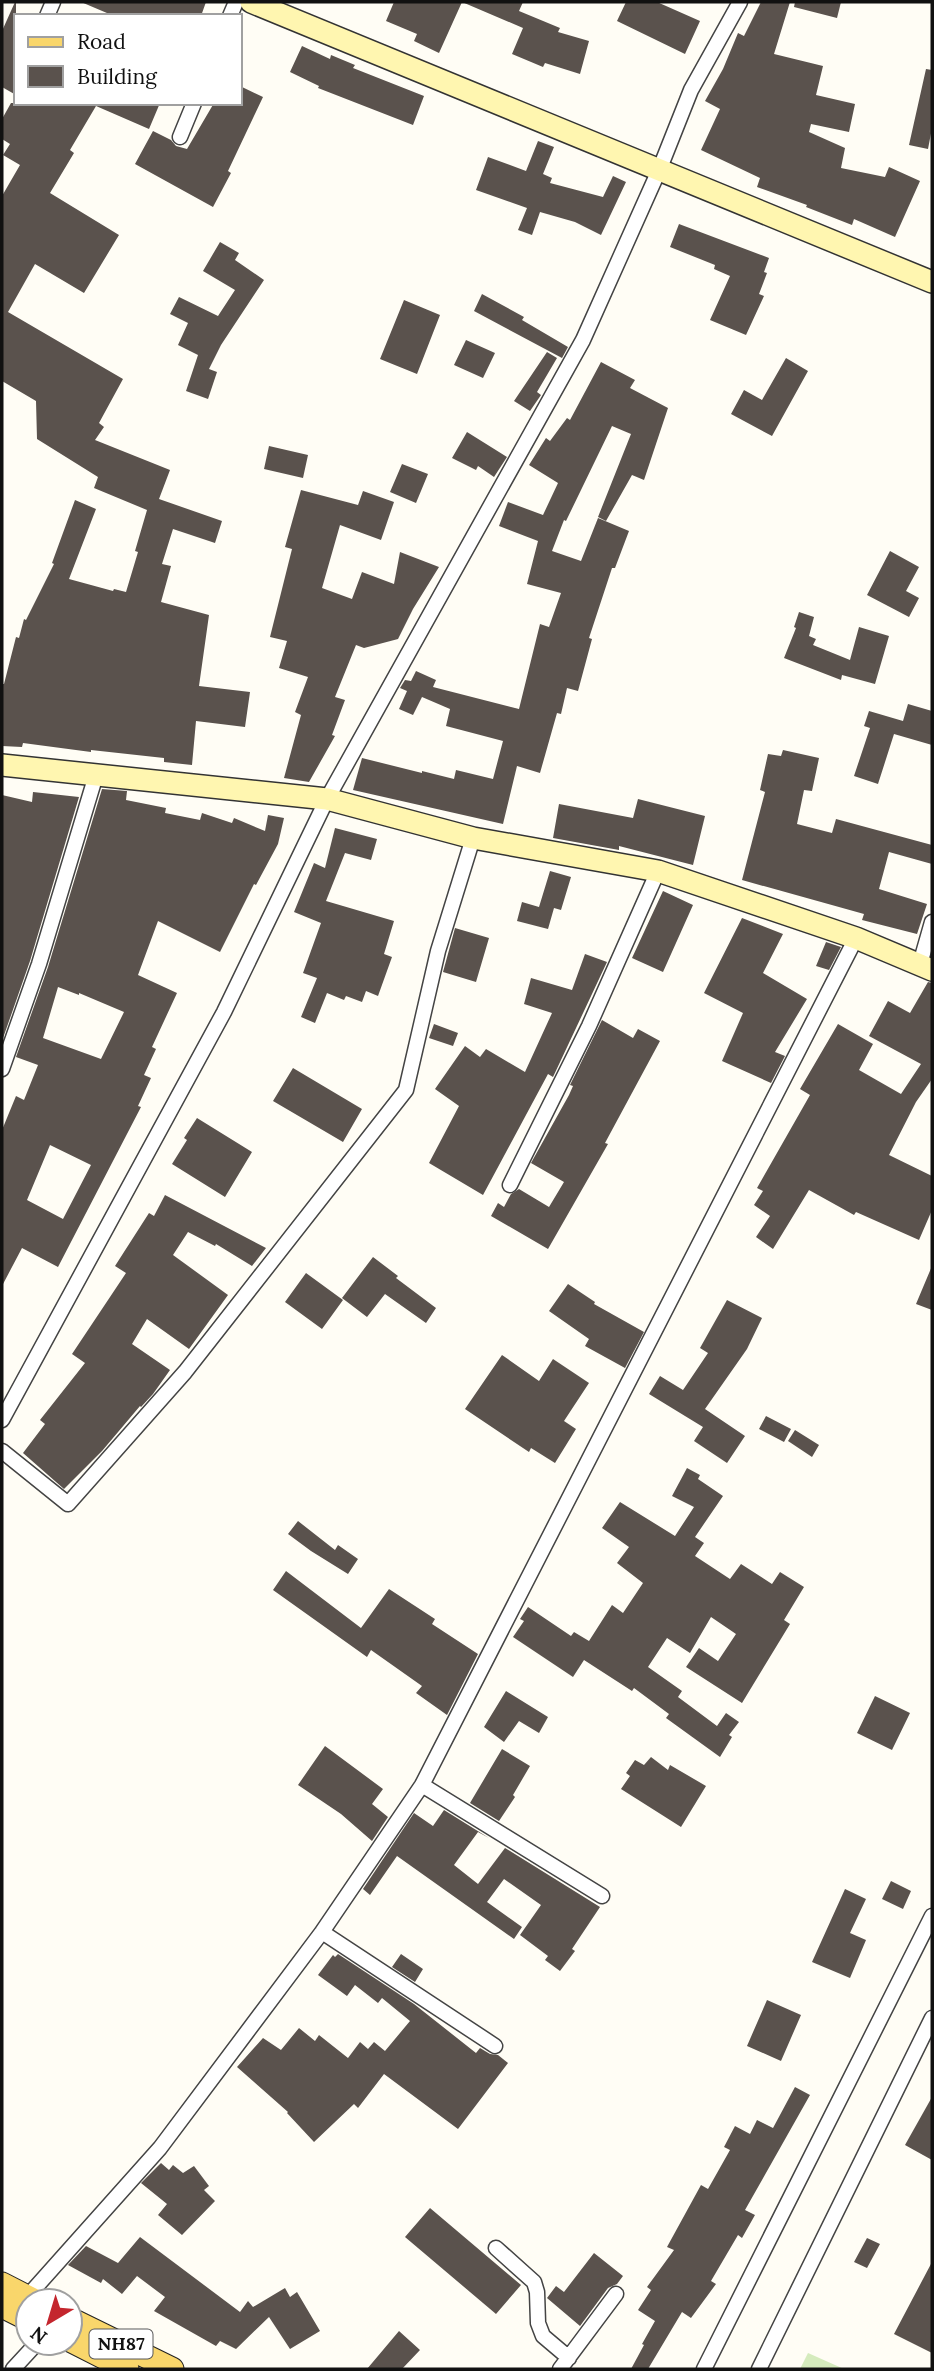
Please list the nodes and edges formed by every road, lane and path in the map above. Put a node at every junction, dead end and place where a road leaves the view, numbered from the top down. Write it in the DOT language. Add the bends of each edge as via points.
graph roads {
  1 [pos="251,2"];
  2 [pos="740,2"];
  3 [pos="193,105"];
  4 [pos="180,137"];
  5 [pos="660,168"];
  6 [pos="932,282"];
  7 [pos="2,765"];
  8 [pos="96,775"];
  9 [pos="327,799"];
  10 [pos="473,838"];
  11 [pos="658,871"];
  12 [pos="932,922"];
  13 [pos="856,938"];
  14 [pos="926,967"];
  15 [pos="2,1069"];
  16 [pos="510,1185"];
  17 [pos="2,1420"];
  18 [pos="2,1451"];
  19 [pos="422,1785"];
  20 [pos="601,1896"];
  21 [pos="932,1916"];
  22 [pos="322,1932"];
  23 [pos="932,2018"];
  24 [pos="495,2046"];
  25 [pos="496,2248"];
  26 [pos="46,2287"];
  27 [pos="616,2294"];
  28 [pos="84,2326"];
  29 [pos="84,2347"];
  30 [pos="565,2364"];
  31 [pos="127,2369"];
  32 [pos="172,2369"];
  33 [pos="705,2369"];
  34 [pos="759,2369"];
  1 -- 5 [label="street"];
  2 -- 5 [label="street" via="691,90"];
  3 -- 4 [label="street"];
  5 -- 6 [label="street"];
  5 -- 9 [label="street" via="583,340"];
  7 -- 8 [label="street"];
  8 -- 9 [label="street"];
  8 -- 15 [label="street"];
  9 -- 10 [label="street"];
  9 -- 17 [label="street" via="224,1012"];
  10 -- 11 [label="street"];
  10 -- 18 [label="street" via="438,951 406,1090 185,1372 68,1504"];
  11 -- 13 [label="street"];
  11 -- 16 [label="street" via="589,1026"];
  12 -- 14 [label="street"];
  13 -- 14 [label="street"];
  13 -- 19 [label="street"];
  19 -- 20 [label="street"];
  19 -- 22 [label="street"];
  21 -- 33 [label="street"];
  22 -- 24 [label="street"];
  22 -- 26 [label="street" via="160,2148"];
  23 -- 34 [label="street"];
  25 -- 30 [label="street" via="534,2282 538,2323"];
  27 -- 30 [label="street"];
  28 -- 32 [label="main road, NH87"];
  29 -- 31 [label="main road, NH87"];
}
